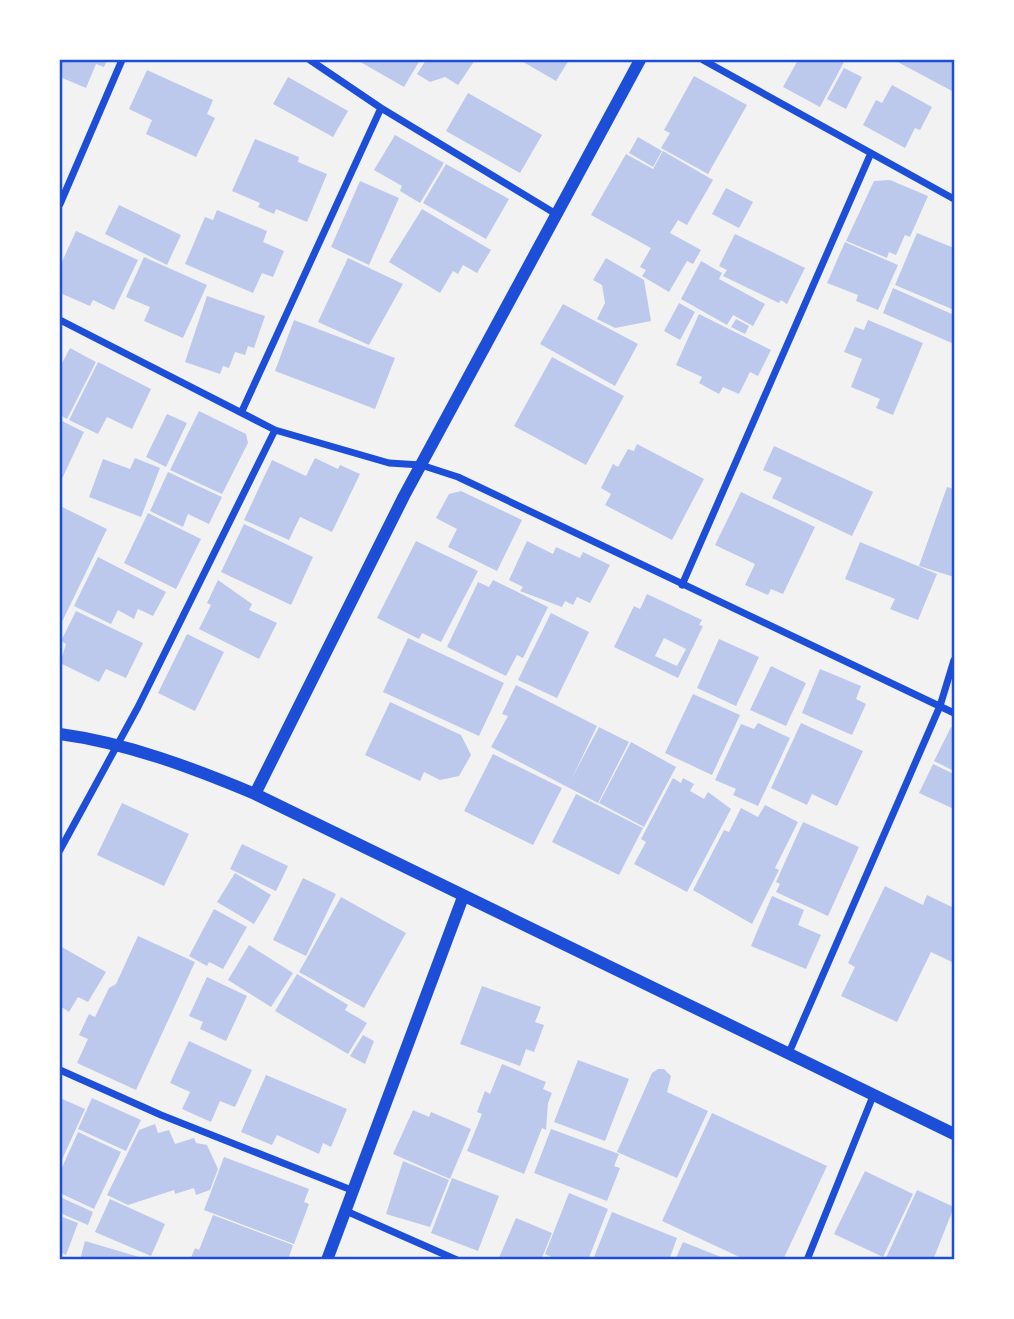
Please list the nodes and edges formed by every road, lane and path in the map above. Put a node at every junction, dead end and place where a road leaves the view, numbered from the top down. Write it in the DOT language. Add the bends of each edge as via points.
graph roads {
  1 [pos="122,60"];
  2 [pos="313,60"];
  3 [pos="640,60"];
  4 [pos="703,60"];
  5 [pos="381,108"];
  6 [pos="871,153"];
  7 [pos="954,199"];
  8 [pos="60,204"];
  9 [pos="556,214"];
  10 [pos="60,320"];
  11 [pos="242,411"];
  12 [pos="275,430"];
  13 [pos="421,465"];
  14 [pos="682,585"];
  15 [pos="954,660"];
  16 [pos="940,706"];
  17 [pos="954,713"];
  18 [pos="60,734"];
  19 [pos="118,745"];
  20 [pos="255,794"];
  21 [pos="60,850"];
  22 [pos="463,897"];
  23 [pos="788,1055"];
  24 [pos="60,1070"];
  25 [pos="873,1096"];
  26 [pos="954,1134"];
  27 [pos="354,1191"];
  28 [pos="346,1211"];
  29 [pos="327,1259"];
  30 [pos="457,1259"];
  31 [pos="807,1259"];
  1 -- 8 [label="street"];
  2 -- 5 [label="street"];
  3 -- 9 [label="street"];
  4 -- 6 [label="street"];
  5 -- 9 [label="street"];
  5 -- 11 [label="street"];
  6 -- 7 [label="street"];
  6 -- 14 [label="street"];
  9 -- 13 [label="street"];
  10 -- 11 [label="street"];
  11 -- 12 [label="street"];
  12 -- 13 [label="street" via="389,463"];
  12 -- 19 [label="street"];
  13 -- 14 [label="street" via="458,477"];
  13 -- 20 [label="street"];
  14 -- 16 [label="street"];
  15 -- 16 [label="street"];
  16 -- 17 [label="street"];
  16 -- 23 [label="street"];
  18 -- 19 [label="street"];
  19 -- 20 [label="street"];
  19 -- 21 [label="street"];
  20 -- 22 [label="street"];
  22 -- 23 [label="street"];
  22 -- 27 [label="street"];
  23 -- 25 [label="street"];
  24 -- 27 [label="street"];
  25 -- 26 [label="street"];
  25 -- 31 [label="street"];
  27 -- 28 [label="street"];
  28 -- 29 [label="street"];
  28 -- 30 [label="street"];
}
